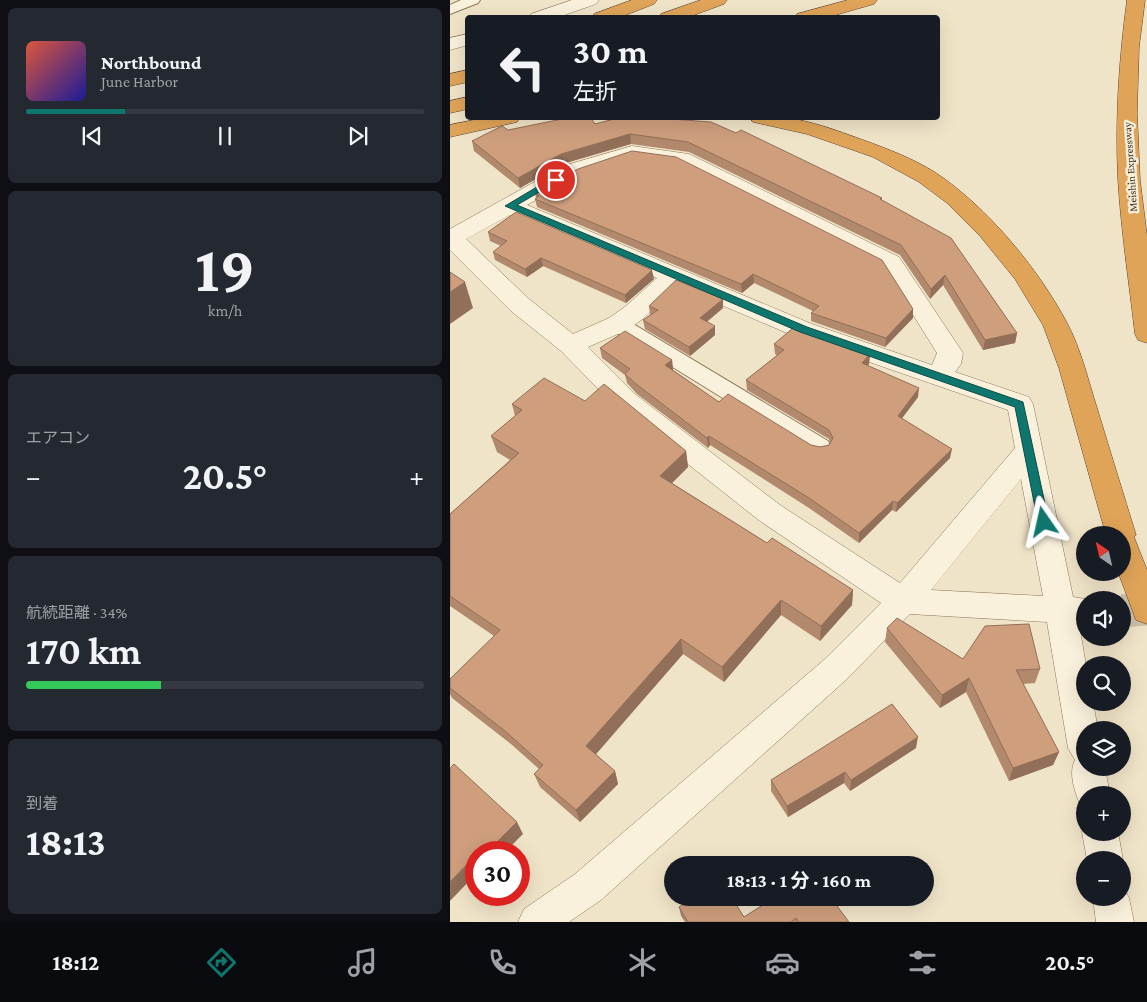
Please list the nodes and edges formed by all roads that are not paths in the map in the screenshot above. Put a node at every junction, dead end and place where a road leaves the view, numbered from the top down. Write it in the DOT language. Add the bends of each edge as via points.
graph roads {
  1 [pos="473,0"];
  2 [pos="590,0"];
  3 [pos="648,0"];
  4 [pos="718,0"];
  5 [pos="868,0"];
  6 [pos="1136,0"];
  7 [pos="450,10"];
  8 [pos="546,15"];
  9 [pos="608,15"];
  10 [pos="675,15"];
  11 [pos="814,15"];
  12 [pos="465,41"];
  13 [pos="450,44"];
  14 [pos="465,60"];
  15 [pos="450,63"];
  16 [pos="465,77"];
  17 [pos="450,80"];
  18 [pos="465,104"];
  19 [pos="450,107"];
  20 [pos="501,120"];
  21 [pos="769,120"];
  22 [pos="450,131"];
  23 [pos="509,206"];
  24 [pos="450,238"];
  25 [pos="674,276"];
  26 [pos="618,324"];
  27 [pos="1147,334"];
  28 [pos="570,344"];
  29 [pos="937,376"];
  30 [pos="820,447"];
  31 [pos="1029,450"];
  32 [pos="1118,526"];
  33 [pos="1131,567"];
  34 [pos="903,601"];
  35 [pos="1073,611"];
  36 [pos="1147,611"];
  37 [pos="1083,721"];
  38 [pos="1112,906"];
  39 [pos="537,922"];
  40 [pos="1115,922"];
  1 -- 7 [label="lane"];
  2 -- 8 [label="street"];
  3 -- 9 [label="highway"];
  4 -- 10 [label="highway"];
  5 -- 11 [label="highway"];
  6 -- 27 [label="highway, Meishin Expressway" via="1126,113 1128,171"];
  12 -- 13 [label="street"];
  14 -- 15 [label="highway"];
  16 -- 17 [label="highway"];
  18 -- 19 [label="highway"];
  20 -- 22 [label="highway"];
  21 -- 32 [label="highway" via="812,129 880,153 927,177 955,198 988,231 1023,274 1055,324 1072,368"];
  23 -- 24 [label="street"];
  23 -- 25 [label="street"];
  23 -- 29 [label="street" via="571,171 632,152 682,158 892,262 950,353 948,364"];
  24 -- 28 [label="street" via="520,305"];
  25 -- 26 [label="street"];
  25 -- 29 [label="street" via="803,330"];
  26 -- 28 [label="street"];
  26 -- 30 [label="lane"];
  28 -- 34 [label="street" via="627,402 770,513"];
  29 -- 31 [label="street" via="1020,404"];
  31 -- 34 [label="street"];
  31 -- 35 [label="street"];
  33 -- 36 [label="highway"];
  34 -- 35 [label="street"];
  34 -- 39 [label="street" via="836,669 588,887"];
  35 -- 37 [label="street"];
  38 -- 40 [label="street"];
}
